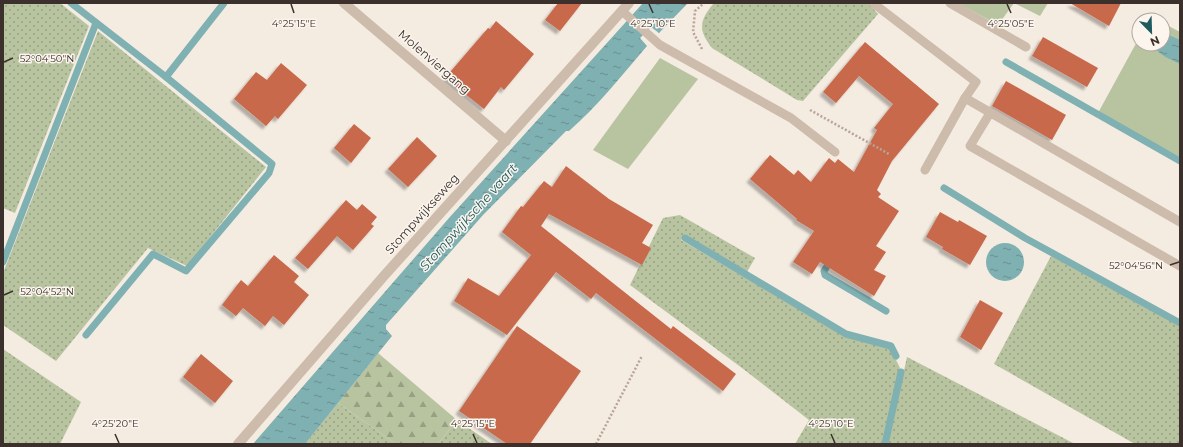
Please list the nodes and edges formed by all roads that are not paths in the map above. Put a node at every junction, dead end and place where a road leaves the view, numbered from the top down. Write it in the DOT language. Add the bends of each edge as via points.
graph roads {
  1 [pos="344,3"];
  2 [pos="629,3"];
  3 [pos="873,3"];
  4 [pos="950,3"];
  5 [pos="624,14"];
  6 [pos="1026,47"];
  7 [pos="965,98"];
  8 [pos="990,113"];
  9 [pos="506,141"];
  10 [pos="835,152"];
  11 [pos="925,170"];
  12 [pos="1180,222"];
  13 [pos="1180,266"];
  14 [pos="238,444"];
  1 -- 9 [label="street, Molenviergang"];
  2 -- 5 [label="street, Stompwijkseweg"];
  3 -- 7 [label="lane" via="976,82"];
  4 -- 6 [label="lane"];
  5 -- 9 [label="street, Stompwijkseweg"];
  5 -- 10 [label="lane" via="660,45 791,118"];
  7 -- 8 [label="lane"];
  7 -- 11 [label="lane"];
  8 -- 12 [label="lane"];
  8 -- 13 [label="lane" via="970,146"];
  9 -- 14 [label="street, Stompwijkseweg" via="383,277"];
}
